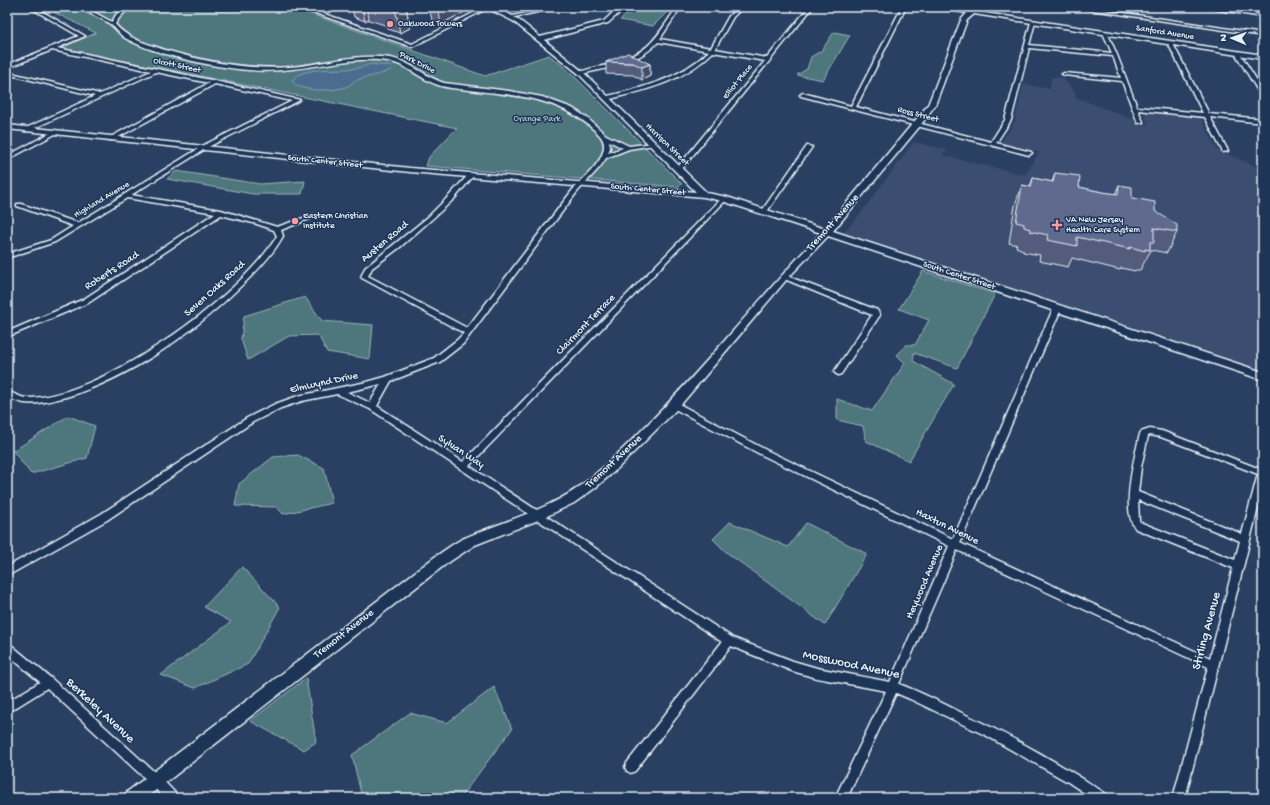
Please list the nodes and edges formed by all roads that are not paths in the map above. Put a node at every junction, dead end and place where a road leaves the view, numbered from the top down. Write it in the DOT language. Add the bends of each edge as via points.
graph roads {
  1 [pos="30,7"];
  2 [pos="81,7"];
  3 [pos="128,7"];
  4 [pos="300,7"];
  5 [pos="488,7"];
  6 [pos="558,7"];
  7 [pos="623,7"];
  8 [pos="680,7"];
  9 [pos="742,7"];
  10 [pos="811,7"];
  11 [pos="904,7"];
  12 [pos="937,7"];
  13 [pos="981,7"];
  14 [pos="1075,7"];
  15 [pos="1202,7"];
  16 [pos="972,12"];
  17 [pos="1263,16"];
  18 [pos="510,17"];
  19 [pos="1033,22"];
  20 [pos="113,24"];
  21 [pos="1106,33"];
  22 [pos="1263,35"];
  23 [pos="540,40"];
  24 [pos="657,40"];
  25 [pos="1170,43"];
  26 [pos="1027,46"];
  27 [pos="53,49"];
  28 [pos="713,49"];
  29 [pos="1236,53"];
  30 [pos="1115,55"];
  31 [pos="1263,57"];
  32 [pos="768,60"];
  33 [pos="7,61"];
  34 [pos="13,64"];
  35 [pos="7,67"];
  36 [pos="157,70"];
  37 [pos="7,73"];
  38 [pos="581,73"];
  39 [pos="1064,74"];
  40 [pos="1124,80"];
  41 [pos="215,82"];
  42 [pos="1263,94"];
  43 [pos="803,95"];
  44 [pos="100,96"];
  45 [pos="606,98"];
  46 [pos="297,100"];
  47 [pos="853,108"];
  48 [pos="1135,108"];
  49 [pos="1208,115"];
  50 [pos="1263,120"];
  51 [pos="1140,122"];
  52 [pos="917,124"];
  53 [pos="7,127"];
  54 [pos="26,130"];
  55 [pos="54,133"];
  56 [pos="606,137"];
  57 [pos="111,139"];
  58 [pos="652,144"];
  59 [pos="992,144"];
  60 [pos="628,148"];
  61 [pos="809,148"];
  62 [pos="202,149"];
  63 [pos="1225,151"];
  64 [pos="1029,153"];
  65 [pos="604,157"];
  66 [pos="7,158"];
  67 [pos="679,169"];
  68 [pos="471,175"];
  69 [pos="580,185"];
  70 [pos="704,195"];
  71 [pos="126,196"];
  72 [pos="724,199"];
  73 [pos="18,205"];
  74 [pos="221,212"];
  75 [pos="764,212"];
  76 [pos="314,216"];
  77 [pos="78,225"];
  78 [pos="277,230"];
  79 [pos="826,232"];
  80 [pos="7,256"];
  81 [pos="784,277"];
  82 [pos="1057,309"];
  83 [pos="468,332"];
  84 [pos="7,335"];
  85 [pos="838,372"];
  86 [pos="1263,376"];
  87 [pos="388,379"];
  88 [pos="338,391"];
  89 [pos="7,394"];
  90 [pos="674,405"];
  91 [pos="373,407"];
  92 [pos="464,466"];
  93 [pos="1263,472"];
  94 [pos="1133,494"];
  95 [pos="536,516"];
  96 [pos="1245,539"];
  97 [pos="954,544"];
  98 [pos="1239,566"];
  99 [pos="7,572"];
  100 [pos="729,641"];
  101 [pos="7,648"];
  102 [pos="1213,664"];
  103 [pos="48,682"];
  104 [pos="893,687"];
  105 [pos="7,708"];
  106 [pos="631,767"];
  107 [pos="156,781"];
  108 [pos="133,798"];
  109 [pos="172,798"];
  110 [pos="841,798"];
  111 [pos="1102,798"];
  112 [pos="1179,798"];
  1 -- 27 [label="street" via="83,36"];
  2 -- 20 [label="street, Park Drive"];
  3 -- 20 [label="street"];
  4 -- 5 [label="street" via="412,46"];
  5 -- 18 [label="main road, Harrison Street"];
  6 -- 18 [label="street"];
  7 -- 23 [label="main road" via="606,22"];
  8 -- 24 [label="street"];
  9 -- 28 [label="street" via="730,17"];
  10 -- 32 [label="street, Elliot Place"];
  11 -- 47 [label="street"];
  12 -- 16 [label="main road, Sanford Avenue"];
  13 -- 16 [label="main road, Tremont Avenue"];
  14 -- 22 [label="street"];
  15 -- 17 [label="street"];
  16 -- 19 [label="main road, Sanford Avenue"];
  16 -- 52 [label="main road, Tremont Avenue" via="964,20 931,105"];
  18 -- 23 [label="main road, Harrison Street"];
  19 -- 21 [label="main road, Sanford Avenue"];
  19 -- 26 [label="street"];
  20 -- 56 [label="street, Park Drive" via="126,36 152,47 184,58 235,68 288,69 366,58 391,60 438,83 518,93 562,105 590,121"];
  21 -- 25 [label="main road, Sanford Avenue"];
  21 -- 30 [label="street"];
  23 -- 38 [label="main road, Harrison Street"];
  24 -- 28 [label="street"];
  24 -- 38 [label="street" via="636,56"];
  25 -- 29 [label="main road, Sanford Avenue"];
  25 -- 49 [label="street"];
  26 -- 30 [label="street"];
  26 -- 59 [label="street" via="1008,120"];
  27 -- 34 [label="street"];
  27 -- 36 [label="street, Olcott Street"];
  28 -- 32 [label="street"];
  28 -- 45 [label="street" via="700,62 661,84"];
  29 -- 31 [label="main road, Sanford Avenue"];
  29 -- 42 [label="street"];
  30 -- 40 [label="street"];
  32 -- 67 [label="street, Elliot Place"];
  33 -- 34 [label="street"];
  34 -- 35 [label="street"];
  36 -- 41 [label="street, Olcott Street"];
  36 -- 44 [label="street"];
  37 -- 44 [label="street"];
  38 -- 45 [label="main road, Harrison Street"];
  39 -- 40 [label="street"];
  40 -- 48 [label="street"];
  41 -- 46 [label="street, Olcott Street"];
  41 -- 57 [label="street"];
  43 -- 47 [label="street, Ross Street"];
  44 -- 54 [label="street"];
  45 -- 58 [label="main road, Harrison Street"];
  46 -- 62 [label="street, Highland Avenue"];
  47 -- 52 [label="street, Ross Street"];
  48 -- 49 [label="street"];
  48 -- 51 [label="street"];
  49 -- 50 [label="street"];
  49 -- 63 [label="street"];
  52 -- 59 [label="street, Ross Street"];
  52 -- 79 [label="main road, Tremont Avenue"];
  53 -- 54 [label="main road, South Center Street"];
  54 -- 55 [label="main road, South Center Street"];
  55 -- 57 [label="main road, South Center Street"];
  55 -- 66 [label="street"];
  56 -- 60 [label="street, Park Drive"];
  56 -- 65 [label="street"];
  57 -- 62 [label="main road, South Center Street"];
  58 -- 60 [label="street"];
  58 -- 67 [label="main road, Harrison Street"];
  59 -- 64 [label="street, Ross Street"];
  60 -- 65 [label="street"];
  61 -- 75 [label="street"];
  62 -- 68 [label="main road, South Center Street"];
  62 -- 71 [label="street, Highland Avenue"];
  65 -- 69 [label="street"];
  67 -- 70 [label="main road, Harrison Street"];
  68 -- 69 [label="main road, South Center Street"];
  68 -- 83 [label="street, Austen Road" via="437,213 366,269 364,277"];
  69 -- 70 [label="main road, South Center Street"];
  69 -- 83 [label="street, Elmwynd Drive"];
  70 -- 72 [label="main road, South Center Street"];
  71 -- 74 [label="street"];
  71 -- 77 [label="street, Highland Avenue"];
  72 -- 75 [label="main road, South Center Street"];
  72 -- 92 [label="street, Clairmont Terrace"];
  73 -- 77 [label="street"];
  74 -- 78 [label="street" via="265,224"];
  74 -- 84 [label="street, Roberts Road" via="86,301"];
  75 -- 79 [label="main road, South Center Street"];
  76 -- 78 [label="street"];
  77 -- 80 [label="street, Highland Avenue" via="53,241"];
  78 -- 89 [label="street, Seven Oaks Road" via="280,236 277,243 246,276 200,319 140,360 78,391 50,399 29,401"];
  79 -- 81 [label="main road, Tremont Avenue"];
  79 -- 82 [label="main road, South Center Street"];
  81 -- 85 [label="street" via="874,312 876,316"];
  81 -- 90 [label="main road, Tremont Avenue"];
  82 -- 86 [label="main road, South Center Street"];
  82 -- 97 [label="street, Heywood Avenue"];
  83 -- 87 [label="street, Elmwynd Drive" via="460,342 437,360"];
  87 -- 88 [label="street, Elmwynd Drive"];
  87 -- 91 [label="street"];
  88 -- 91 [label="street, Sylvan Way"];
  88 -- 99 [label="street, Elmwynd Drive" via="302,398 250,420 104,517"];
  90 -- 95 [label="main road, Tremont Avenue" via="591,485 570,500"];
  90 -- 97 [label="street, Haxtun Avenue" via="763,452"];
  91 -- 92 [label="street, Sylvan Way"];
  92 -- 95 [label="street, Sylvan Way"];
  93 -- 94 [label="street" via="1162,434 1150,432 1144,434"];
  93 -- 96 [label="street, Stirling Avenue"];
  94 -- 96 [label="street"];
  94 -- 98 [label="street" via="1135,522 1139,526"];
  95 -- 100 [label="street, Mosswood Avenue"];
  95 -- 107 [label="main road, Tremont Avenue" via="470,541 441,560"];
  96 -- 98 [label="street, Stirling Avenue"];
  97 -- 102 [label="street, Haxtun Avenue"];
  97 -- 104 [label="street, Heywood Avenue"];
  98 -- 102 [label="street, Stirling Avenue"];
  100 -- 104 [label="street, Mosswood Avenue" via="792,666"];
  100 -- 106 [label="street"];
  101 -- 103 [label="street, Berkeley Avenue"];
  102 -- 112 [label="street, Stirling Avenue"];
  103 -- 105 [label="street"];
  103 -- 107 [label="street, Berkeley Avenue"];
  104 -- 110 [label="street, Heywood Avenue"];
  104 -- 111 [label="street, Mosswood Avenue" via="991,732"];
  107 -- 108 [label="main road, Tremont Avenue"];
  107 -- 109 [label="street, Berkeley Avenue"];
}
